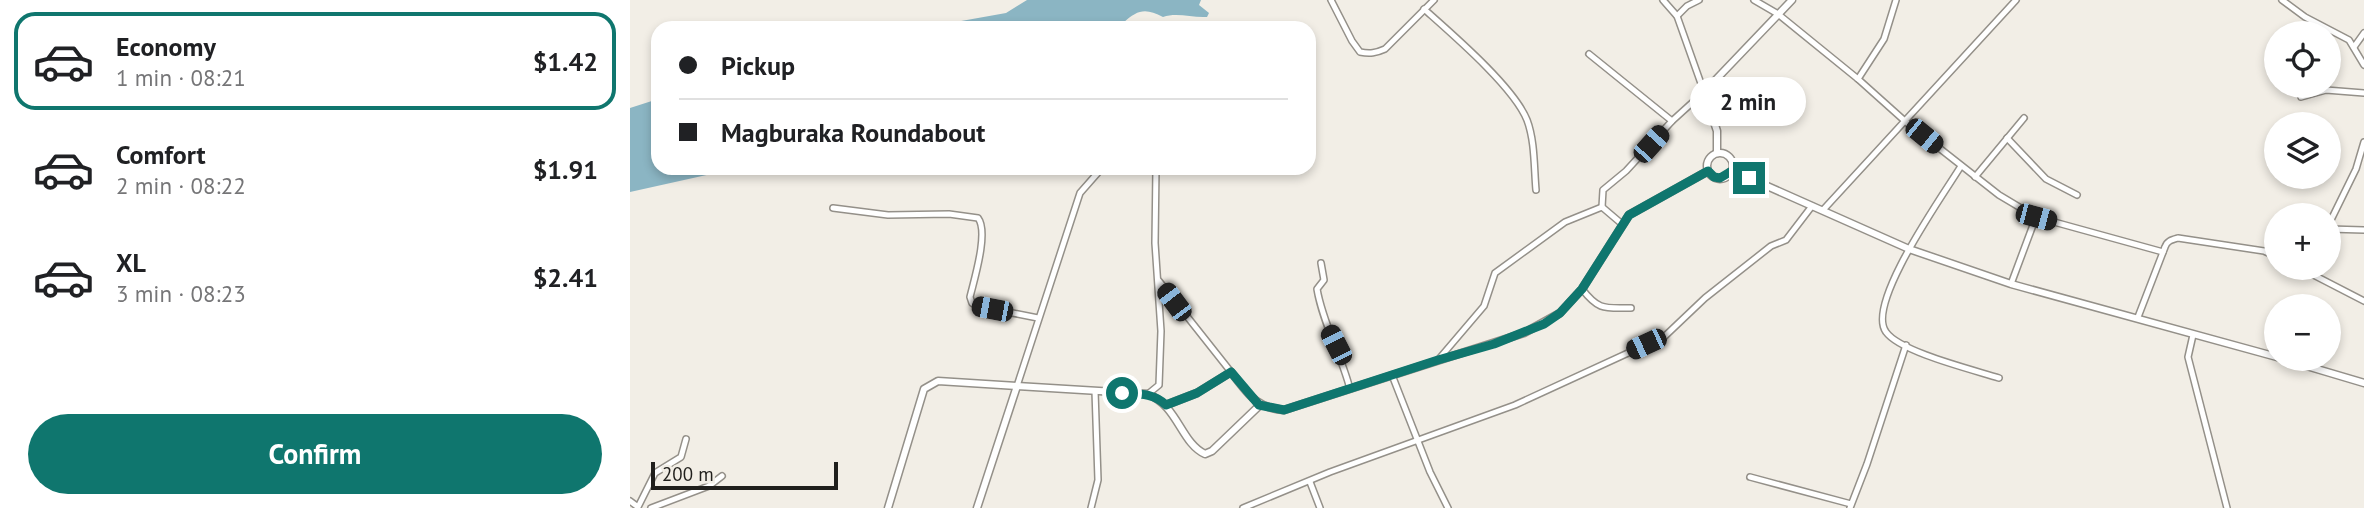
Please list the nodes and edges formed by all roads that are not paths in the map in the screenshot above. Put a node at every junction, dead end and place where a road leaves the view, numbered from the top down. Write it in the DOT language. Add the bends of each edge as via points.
graph roads {
  1 [pos="1331,0"];
  2 [pos="1434,0"];
  3 [pos="1663,0"];
  4 [pos="1699,0"];
  5 [pos="1754,0"];
  6 [pos="1792,0"];
  7 [pos="1896,0"];
  8 [pos="2016,0"];
  9 [pos="2282,0"];
  10 [pos="1424,9"];
  11 [pos="1778,14"];
  12 [pos="1677,16"];
  13 [pos="2364,33"];
  14 [pos="2354,47"];
  15 [pos="1589,54"];
  16 [pos="2364,65"];
  17 [pos="1858,79"];
  18 [pos="2341,91"];
  19 [pos="1704,92"];
  20 [pos="2364,93"];
  21 [pos="2024,118"];
  22 [pos="1672,121"];
  23 [pos="1906,122"];
  24 [pos="2007,138"];
  25 [pos="2364,142"];
  26 [pos="1717,153"];
  27 [pos="1961,166"];
  28 [pos="1708,171"];
  29 [pos="1730,172"];
  30 [pos="1096,175"];
  31 [pos="1156,175"];
  32 [pos="1975,177"];
  33 [pos="1536,190"];
  34 [pos="2077,195"];
  35 [pos="2340,203"];
  36 [pos="1602,206"];
  37 [pos="1812,206"];
  38 [pos="833,208"];
  39 [pos="1823,210"];
  40 [pos="2036,217"];
  41 [pos="1622,224"];
  42 [pos="2341,228"];
  43 [pos="2364,230"];
  44 [pos="1909,249"];
  45 [pos="2264,251"];
  46 [pos="2163,252"];
  47 [pos="1321,263"];
  48 [pos="1158,280"];
  49 [pos="2325,280"];
  50 [pos="2011,284"];
  51 [pos="1582,289"];
  52 [pos="2364,301"];
  53 [pos="1631,309"];
  54 [pos="2138,317"];
  55 [pos="1038,318"];
  56 [pos="2193,335"];
  57 [pos="1906,345"];
  58 [pos="2264,354"];
  59 [pos="1438,360"];
  60 [pos="2324,371"];
  61 [pos="1231,372"];
  62 [pos="1392,375"];
  63 [pos="1999,378"];
  64 [pos="2364,383"];
  65 [pos="1017,386"];
  66 [pos="1350,389"];
  67 [pos="1095,391"];
  68 [pos="1148,394"];
  69 [pos="1166,405"];
  70 [pos="1259,405"];
  71 [pos="687,439"];
  72 [pos="1416,439"];
  73 [pos="722,476"];
  74 [pos="1750,477"];
  75 [pos="1310,482"];
  76 [pos="630,502"];
  77 [pos="1851,506"];
  78 [pos="639,508"];
  79 [pos="651,508"];
  80 [pos="888,508"];
  81 [pos="977,508"];
  82 [pos="1091,508"];
  83 [pos="1243,508"];
  84 [pos="1320,508"];
  85 [pos="1448,508"];
  86 [pos="2227,508"];
  1 -- 10 [label="street" via="1352,41 1368,54 1385,49"];
  2 -- 10 [label="street"];
  3 -- 12 [label="street"];
  4 -- 12 [label="street"];
  5 -- 11 [label="street"];
  6 -- 11 [label="street"];
  7 -- 17 [label="street" via="1884,39"];
  8 -- 23 [label="street"];
  9 -- 14 [label="street"];
  10 -- 33 [label="street" via="1476,58 1527,120"];
  11 -- 17 [label="street"];
  11 -- 19 [label="street"];
  12 -- 19 [label="street"];
  13 -- 14 [label="street"];
  14 -- 16 [label="street"];
  15 -- 22 [label="street"];
  17 -- 23 [label="street"];
  18 -- 20 [label="street"];
  19 -- 22 [label="street"];
  19 -- 26 [label="street" via="1717,131"];
  21 -- 24 [label="street"];
  22 -- 36 [label="street" via="1603,190"];
  23 -- 27 [label="street"];
  23 -- 39 [label="street"];
  24 -- 32 [label="street"];
  24 -- 34 [label="street" via="2046,179"];
  25 -- 35 [label="street"];
  26 -- 28 [label="street" via="1708,160"];
  26 -- 29 [label="street" via="1729,158"];
  27 -- 32 [label="street"];
  27 -- 44 [label="street"];
  28 -- 29 [label="street" via="1720,178"];
  28 -- 41 [label="street" via="1629,215"];
  29 -- 37 [label="street"];
  30 -- 55 [label="street" via="1080,193"];
  31 -- 48 [label="street"];
  32 -- 40 [label="street"];
  36 -- 41 [label="street"];
  36 -- 59 [label="street" via="1565,222 1495,273 1484,306"];
  37 -- 39 [label="street"];
  37 -- 72 [label="street" via="1786,240 1771,246 1705,298 1665,336 1515,405"];
  38 -- 55 [label="street" via="978,218 983,225 972,303"];
  39 -- 44 [label="street"];
  40 -- 46 [label="street"];
  40 -- 50 [label="street"];
  41 -- 51 [label="street"];
  42 -- 43 [label="street"];
  44 -- 50 [label="street"];
  44 -- 57 [label="street" via="1883,306 1881,325 1887,335"];
  45 -- 46 [label="street" via="2178,238 2167,242"];
  46 -- 54 [label="street"];
  47 -- 66 [label="street" via="1320,308"];
  48 -- 61 [label="street"];
  48 -- 68 [label="street" via="1159,385"];
  49 -- 52 [label="street"];
  50 -- 54 [label="street"];
  51 -- 53 [label="street" via="1602,309"];
  51 -- 59 [label="street" via="1544,324"];
  54 -- 56 [label="street"];
  55 -- 65 [label="street"];
  56 -- 58 [label="street"];
  56 -- 86 [label="street" via="2188,358"];
  57 -- 63 [label="street"];
  57 -- 77 [label="street"];
  59 -- 62 [label="street"];
  60 -- 64 [label="street"];
  61 -- 69 [label="street"];
  61 -- 70 [label="street"];
  62 -- 66 [label="street"];
  62 -- 72 [label="street"];
  65 -- 67 [label="street"];
  65 -- 80 [label="street" via="938,381 924,389"];
  65 -- 81 [label="street"];
  66 -- 70 [label="street" via="1284,410"];
  67 -- 68 [label="street"];
  67 -- 82 [label="street" via="1098,480"];
  68 -- 69 [label="street"];
  69 -- 70 [label="street" via="1205,454"];
  71 -- 78 [label="street" via="681,457 655,473"];
  72 -- 75 [label="street"];
  72 -- 85 [label="street"];
  73 -- 79 [label="street" via="709,486"];
  74 -- 77 [label="street"];
  75 -- 83 [label="street"];
  75 -- 84 [label="street"];
  76 -- 78 [label="street"];
}
